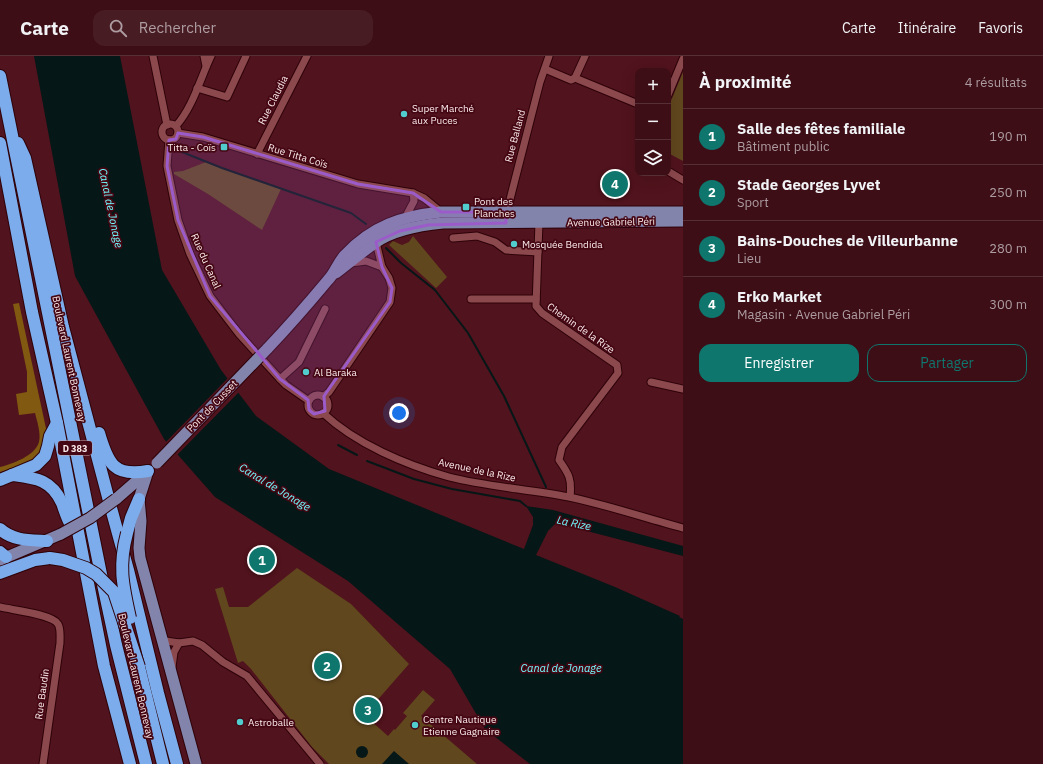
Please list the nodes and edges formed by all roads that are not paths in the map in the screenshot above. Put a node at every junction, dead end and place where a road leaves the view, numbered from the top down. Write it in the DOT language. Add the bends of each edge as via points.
graph roads {
  1 [pos="153,56"];
  2 [pos="204,56"];
  3 [pos="211,56"];
  4 [pos="246,56"];
  5 [pos="307,56"];
  6 [pos="550,56"];
  7 [pos="585,56"];
  8 [pos="683,59"];
  9 [pos="206,66"];
  10 [pos="545,69"];
  11 [pos="0,76"];
  12 [pos="575,78"];
  13 [pos="197,88"];
  14 [pos="671,88"];
  15 [pos="635,103"];
  16 [pos="167,125"];
  17 [pos="11,130"];
  18 [pos="177,130"];
  19 [pos="169,140"];
  20 [pos="0,143"];
  21 [pos="257,154"];
  22 [pos="671,173"];
  23 [pos="683,180"];
  24 [pos="413,193"];
  25 [pos="441,212"];
  26 [pos="584,212"];
  27 [pos="683,212"];
  28 [pos="405,218"];
  29 [pos="506,218"];
  30 [pos="683,221"];
  31 [pos="539,222"];
  32 [pos="376,238"];
  33 [pos="453,238"];
  34 [pos="538,252"];
  35 [pos="350,263"];
  36 [pos="382,267"];
  37 [pos="330,279"];
  38 [pos="471,299"];
  39 [pos="536,299"];
  40 [pos="325,309"];
  41 [pos="63,327"];
  42 [pos="280,379"];
  43 [pos="651,382"];
  44 [pos="683,389"];
  45 [pos="324,397"];
  46 [pos="309,401"];
  47 [pos="323,413"];
  48 [pos="57,424"];
  49 [pos="153,467"];
  50 [pos="12,475"];
  51 [pos="0,480"];
  52 [pos="570,498"];
  53 [pos="139,499"];
  54 [pos="116,525"];
  55 [pos="683,528"];
  56 [pos="0,529"];
  57 [pos="79,538"];
  58 [pos="47,541"];
  59 [pos="2,556"];
  60 [pos="0,573"];
  61 [pos="0,607"];
  62 [pos="162,642"];
  63 [pos="180,643"];
  64 [pos="139,667"];
  65 [pos="173,682"];
  66 [pos="43,764"];
  67 [pos="130,764"];
  68 [pos="146,764"];
  69 [pos="163,764"];
  70 [pos="177,764"];
  71 [pos="185,764"];
  72 [pos="196,764"];
  73 [pos="320,764"];
  1 -- 16 [label="street"];
  2 -- 9 [label="street"];
  3 -- 9 [label="street"];
  4 -- 13 [label="street" via="226,97"];
  5 -- 21 [label="street, Rue Claudia"];
  6 -- 10 [label="street, Rue Balland"];
  7 -- 12 [label="street"];
  8 -- 14 [label="street"];
  9 -- 13 [label="street"];
  10 -- 12 [label="street" via="571,80"];
  10 -- 29 [label="street, Rue Balland"];
  11 -- 17 [label="highway, Boulevard Laurent Bonnevay / D 383"];
  12 -- 15 [label="street"];
  13 -- 18 [label="street"];
  16 -- 18 [label="street" via="172,124"];
  16 -- 19 [label="street" via="162,131"];
  17 -- 41 [label="highway" via="25,158"];
  17 -- 68 [label="highway, Boulevard Laurent Bonnevay / D 383" via="104,589"];
  18 -- 19 [label="street" via="177,137"];
  18 -- 21 [label="street, Rue Titta Coïs"];
  19 -- 42 [label="street, Rue du Canal" via="167,166 178,220 190,254 210,296 239,334"];
  20 -- 48 [label="highway, D 383" via="32,312"];
  21 -- 24 [label="street, Rue Titta Coïs" via="358,184"];
  22 -- 23 [label="street"];
  24 -- 25 [label="street, Rue Titta Coïs" via="424,198"];
  24 -- 28 [label="street" via="414,201"];
  25 -- 28 [label="main road, Avenue Gabriel Péri"];
  25 -- 29 [label="main road, Avenue Gabriel Péri"];
  26 -- 27 [label="main road, Avenue Gabriel Péri"];
  26 -- 29 [label="main road, Avenue Gabriel Péri"];
  26 -- 31 [label="main road, Avenue Gabriel Péri" via="574,216 544,217"];
  28 -- 32 [label="main road, Avenue Gabriel Péri" via="383,226"];
  29 -- 31 [label="main road, Avenue Gabriel Péri"];
  29 -- 32 [label="main road, Avenue Gabriel Péri" via="428,225"];
  30 -- 31 [label="main road, Avenue Gabriel Péri"];
  31 -- 34 [label="street, Chemin de la Rize"];
  32 -- 35 [label="main road"];
  32 -- 36 [label="street"];
  32 -- 37 [label="main road" via="345,256"];
  33 -- 34 [label="street" via="477,236 495,242 506,250"];
  34 -- 39 [label="street, Chemin de la Rize"];
  35 -- 36 [label="street" via="366,261"];
  35 -- 37 [label="main road"];
  36 -- 45 [label="street" via="392,288 390,302"];
  37 -- 49 [label="main road, Pont de Cusset, bridge" via="267,349"];
  38 -- 39 [label="street"];
  39 -- 52 [label="street, Chemin de la Rize" via="536,306 542,313 616,365 618,373 562,448 559,460 569,474"];
  40 -- 42 [label="street" via="299,362"];
  41 -- 49 [label="highway" via="73,339 104,450 115,468 136,473"];
  41 -- 54 [label="highway"];
  42 -- 46 [label="street, Rue du Canal"];
  43 -- 44 [label="street"];
  45 -- 46 [label="street" via="314,396"];
  45 -- 47 [label="street" via="327,408"];
  46 -- 47 [label="street" via="308,407 311,412 317,415"];
  47 -- 52 [label="street, Avenue de la Rize" via="365,443 406,462 450,477"];
  48 -- 50 [label="highway" via="41,460 36,465"];
  48 -- 57 [label="highway, D 383"];
  49 -- 53 [label="main road"];
  49 -- 58 [label="main road, Pont de Cusset, bridge" via="90,518"];
  50 -- 51 [label="highway"];
  50 -- 57 [label="highway" via="37,479 51,486"];
  52 -- 55 [label="street, Avenue de la Rize"];
  53 -- 62 [label="main road" via="142,521 140,558"];
  53 -- 64 [label="highway, bridge" via="131,518 121,570"];
  54 -- 70 [label="highway"];
  54 -- 71 [label="highway" via="137,584"];
  56 -- 58 [label="highway" via="17,538"];
  57 -- 67 [label="highway, D 383" via="104,666"];
  58 -- 59 [label="main road, Pont de Cusset"];
  60 -- 64 [label="highway, bridge" via="35,560 50,558 86,568 114,592"];
  61 -- 66 [label="street, Rue Baudin" via="48,617 57,622 59,627 60,642"];
  62 -- 63 [label="street"];
  62 -- 65 [label="main road"];
  63 -- 65 [label="street" via="174,652"];
  63 -- 73 [label="street" via="194,641 202,644 223,662 247,676"];
  64 -- 69 [label="highway"];
  65 -- 72 [label="main road"];
}
